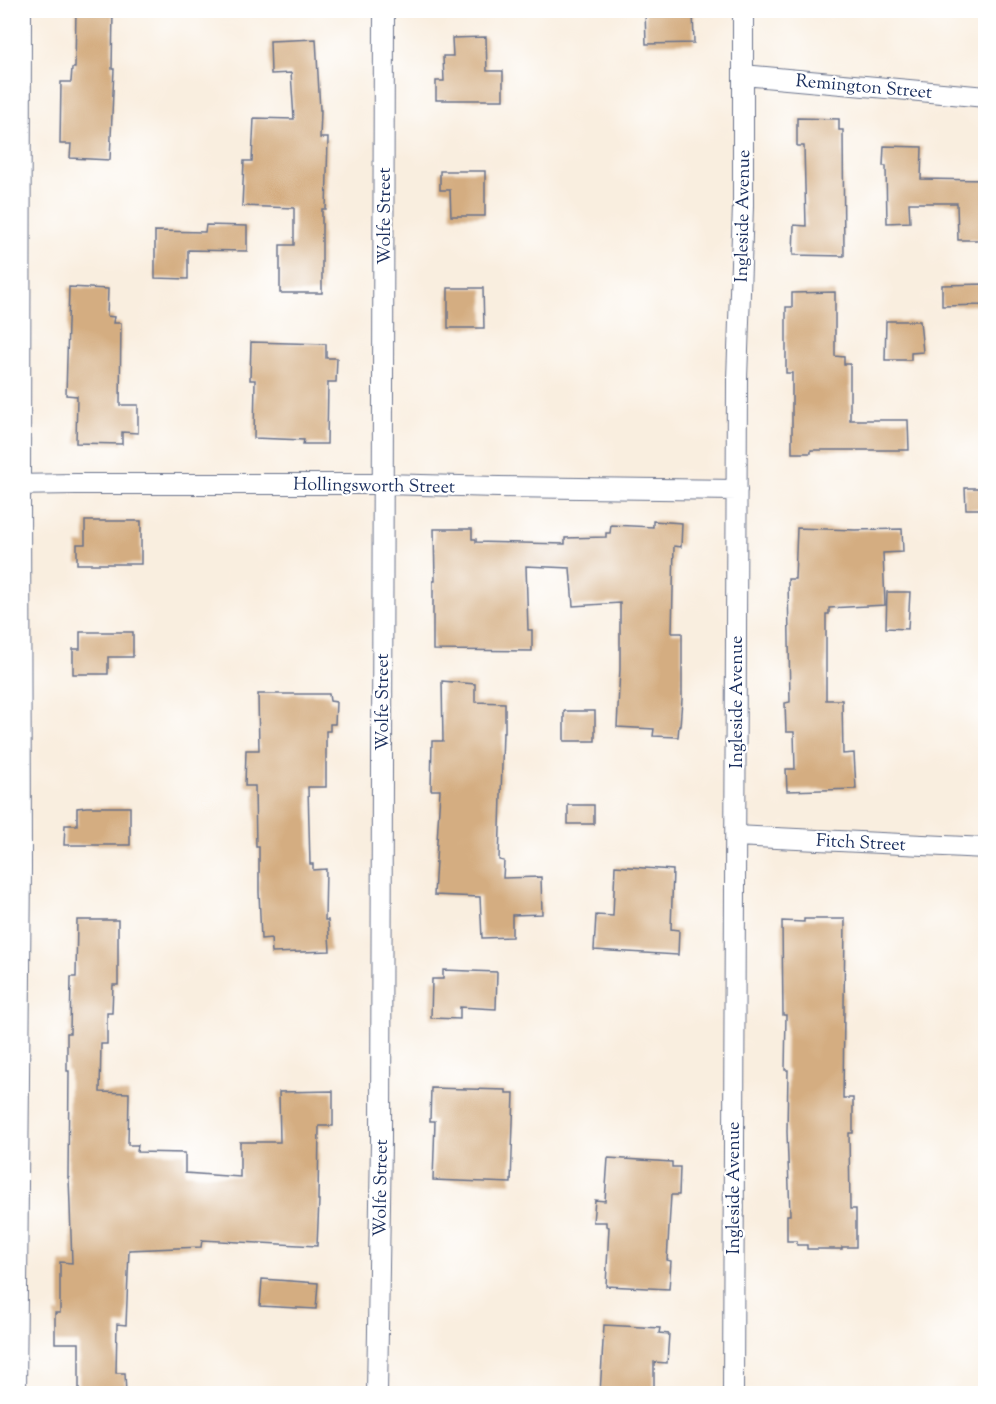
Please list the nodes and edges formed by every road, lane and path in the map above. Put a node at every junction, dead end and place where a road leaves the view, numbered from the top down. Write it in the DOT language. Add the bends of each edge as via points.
graph roads {
  1 [pos="21,10"];
  2 [pos="384,10"];
  3 [pos="743,10"];
  4 [pos="743,75"];
  5 [pos="986,97"];
  6 [pos="383,484"];
  7 [pos="15,485"];
  8 [pos="736,490"];
  9 [pos="736,836"];
  10 [pos="986,848"];
  11 [pos="16,1394"];
  12 [pos="377,1394"];
  13 [pos="733,1394"];
  1 -- 7 [label="street"];
  2 -- 6 [label="street, Wolfe Street"];
  3 -- 4 [label="street, Ingleside Avenue"];
  4 -- 5 [label="street, Remington Street"];
  4 -- 8 [label="street, Ingleside Avenue"];
  6 -- 7 [label="street, Hollingsworth Street"];
  6 -- 8 [label="street, Hollingsworth Street"];
  6 -- 12 [label="street, Wolfe Street"];
  7 -- 11 [label="street" via="21,867"];
  8 -- 9 [label="street, Ingleside Avenue"];
  9 -- 10 [label="street, Fitch Street"];
  9 -- 13 [label="street, Ingleside Avenue"];
}
